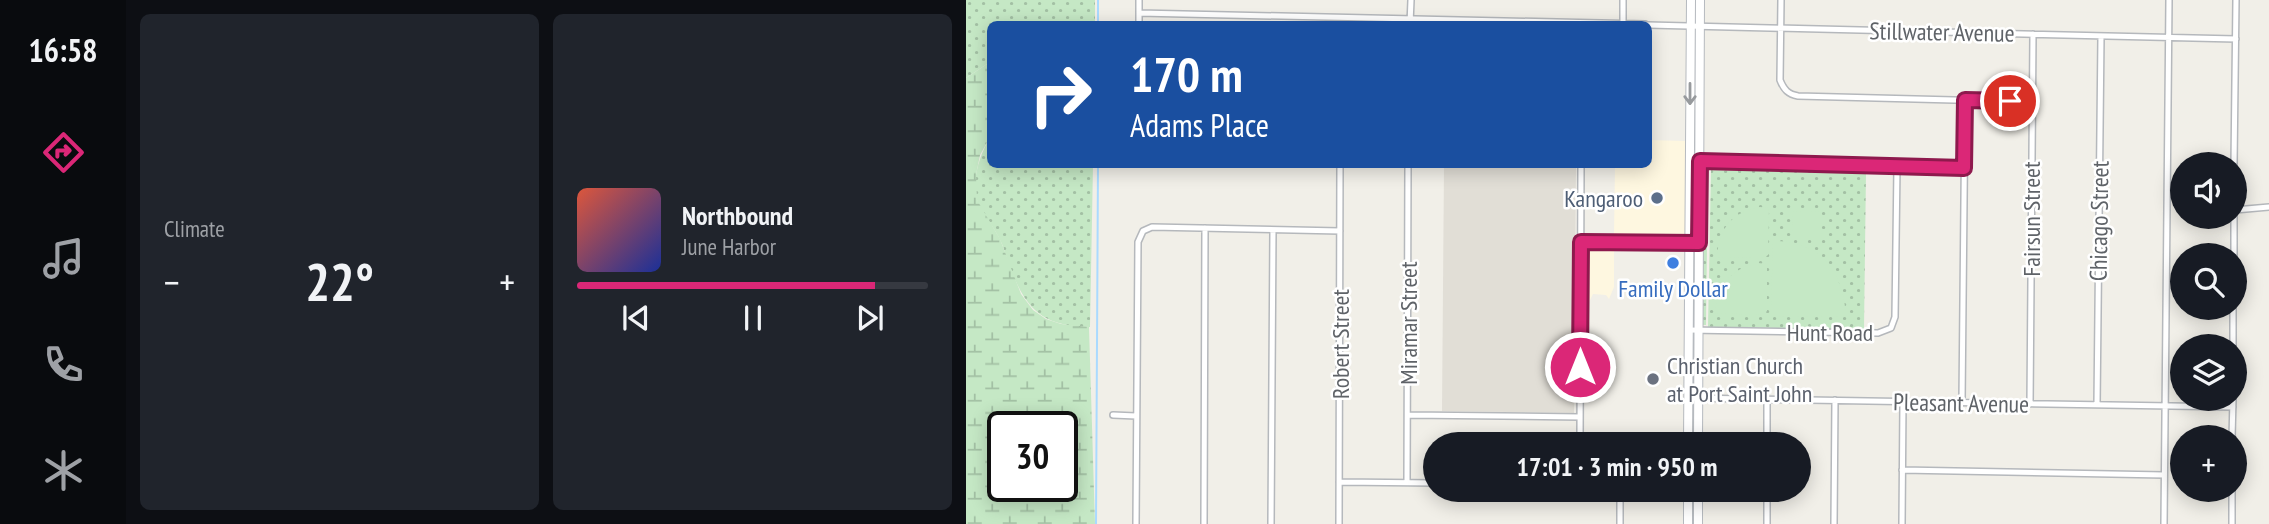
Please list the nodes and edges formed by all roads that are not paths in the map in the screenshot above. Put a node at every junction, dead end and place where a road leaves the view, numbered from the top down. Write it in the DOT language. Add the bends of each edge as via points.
graph roads {
  1 [pos="1139,0"];
  2 [pos="1411,0"];
  3 [pos="1623,0"];
  4 [pos="1691,0"];
  5 [pos="1700,0"];
  6 [pos="1781,0"];
  7 [pos="2169,0"];
  8 [pos="2236,0"];
  9 [pos="1139,13"];
  10 [pos="1139,21"];
  11 [pos="1380,21"];
  12 [pos="1410,21"];
  13 [pos="1623,21"];
  14 [pos="1652,25"];
  15 [pos="1695,26"];
  16 [pos="1781,28"];
  17 [pos="2033,34"];
  18 [pos="2101,36"];
  19 [pos="2169,37"];
  20 [pos="2236,39"];
  21 [pos="1965,100"];
  22 [pos="2032,102"];
  23 [pos="2235,152"];
  24 [pos="1695,161"];
  25 [pos="1897,167"];
  26 [pos="1340,168"];
  27 [pos="1408,168"];
  28 [pos="1581,168"];
  29 [pos="1964,168"];
  30 [pos="2269,207"];
  31 [pos="2247,209"];
  32 [pos="1205,228"];
  33 [pos="1273,230"];
  34 [pos="1340,231"];
  35 [pos="1581,242"];
  36 [pos="1695,243"];
  37 [pos="1689,330"];
  38 [pos="1699,330"];
  39 [pos="1688,398"];
  40 [pos="1699,398"];
  41 [pos="1767,400"];
  42 [pos="1835,400"];
  43 [pos="1903,402"];
  44 [pos="1962,402"];
  45 [pos="2030,404"];
  46 [pos="2097,405"];
  47 [pos="2165,407"];
  48 [pos="2170,407"];
  49 [pos="1113,415"];
  50 [pos="1408,415"];
  51 [pos="1136,416"];
  52 [pos="1580,418"];
  53 [pos="1580,432"];
  54 [pos="1688,432"];
  55 [pos="1698,432"];
  56 [pos="1767,432"];
  57 [pos="1902,470"];
  58 [pos="2164,475"];
  59 [pos="1339,482"];
  60 [pos="1407,482"];
  61 [pos="1423,483"];
  62 [pos="1620,502"];
  63 [pos="1688,502"];
  64 [pos="1698,502"];
  65 [pos="1767,502"];
  66 [pos="2232,502"];
  67 [pos="1136,524"];
  68 [pos="1204,524"];
  69 [pos="1271,524"];
  70 [pos="1339,524"];
  71 [pos="1620,524"];
  72 [pos="1688,524"];
  73 [pos="1698,524"];
  74 [pos="1767,524"];
  75 [pos="1834,524"];
  76 [pos="1902,524"];
  77 [pos="2164,524"];
  78 [pos="2232,524"];
  1 -- 9 [label="street"];
  2 -- 12 [label="street"];
  3 -- 13 [label="street"];
  4 -- 15 [label="main road"];
  5 -- 15 [label="main road"];
  6 -- 16 [label="street"];
  7 -- 19 [label="street"];
  8 -- 20 [label="street"];
  9 -- 10 [label="street"];
  9 -- 11 [label="street, Stillwater Avenue"];
  14 -- 15 [label="street, Stillwater Avenue"];
  15 -- 16 [label="street, Stillwater Avenue"];
  15 -- 24 [label="main road"];
  16 -- 17 [label="street, Stillwater Avenue"];
  16 -- 21 [label="street" via="1780,80 1789,94"];
  17 -- 18 [label="street, Stillwater Avenue"];
  17 -- 22 [label="street, Fairsun Street"];
  18 -- 19 [label="street, Stillwater Avenue"];
  18 -- 46 [label="street, Chicago Street"];
  19 -- 20 [label="street, Stillwater Avenue"];
  19 -- 47 [label="street"];
  20 -- 23 [label="street"];
  21 -- 22 [label="street"];
  21 -- 29 [label="street"];
  22 -- 45 [label="street, Fairsun Street"];
  24 -- 25 [label="street"];
  24 -- 36 [label="main road"];
  25 -- 29 [label="street"];
  25 -- 38 [label="street, Hunt Road" via="1895,317 1891,328 1878,333"];
  26 -- 34 [label="street, Robert Street"];
  27 -- 50 [label="street, Miramar Street"];
  28 -- 35 [label="street"];
  29 -- 44 [label="street"];
  30 -- 31 [label="street"];
  32 -- 33 [label="street"];
  32 -- 51 [label="street" via="1152,227 1143,231 1138,242"];
  32 -- 68 [label="street"];
  33 -- 34 [label="street"];
  33 -- 69 [label="street"];
  34 -- 59 [label="street, Robert Street"];
  35 -- 36 [label="street"];
  35 -- 52 [label="street"];
  36 -- 37 [label="main road"];
  36 -- 38 [label="main road"];
  37 -- 38 [label="street, Hunt Road"];
  37 -- 39 [label="main road"];
  38 -- 40 [label="main road"];
  39 -- 40 [label="street, Pleasant Avenue"];
  39 -- 54 [label="main road"];
  40 -- 41 [label="street, Pleasant Avenue"];
  40 -- 55 [label="main road"];
  41 -- 42 [label="street, Pleasant Avenue"];
  41 -- 56 [label="street"];
  42 -- 43 [label="street, Pleasant Avenue"];
  42 -- 75 [label="street"];
  43 -- 44 [label="street, Pleasant Avenue"];
  43 -- 57 [label="street"];
  44 -- 45 [label="street, Pleasant Avenue"];
  45 -- 46 [label="street, Pleasant Avenue"];
  46 -- 47 [label="street, Pleasant Avenue"];
  47 -- 48 [label="street, Pleasant Avenue"];
  47 -- 58 [label="street"];
  49 -- 51 [label="street"];
  50 -- 52 [label="street"];
  50 -- 60 [label="street, Miramar Street"];
  51 -- 67 [label="street"];
  52 -- 53 [label="street"];
  57 -- 58 [label="street"];
  57 -- 76 [label="street"];
  58 -- 77 [label="street"];
  59 -- 60 [label="street"];
  59 -- 70 [label="street, Robert Street"];
  60 -- 61 [label="street"];
  62 -- 71 [label="street"];
  63 -- 72 [label="main road"];
  64 -- 73 [label="main road"];
  65 -- 74 [label="street"];
  66 -- 78 [label="street"];
}
